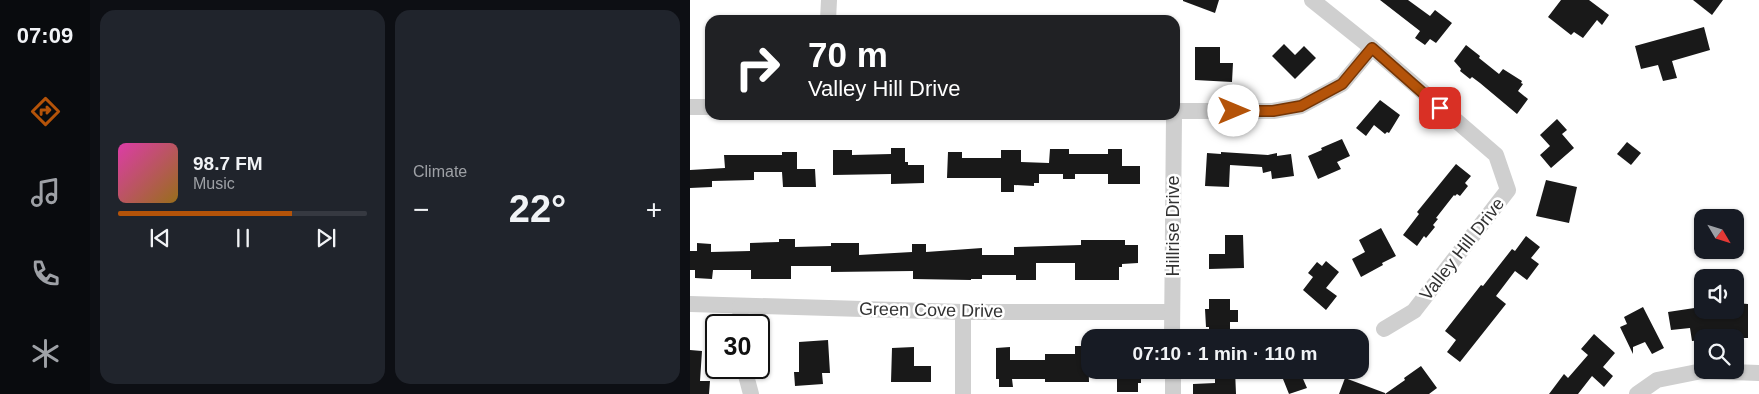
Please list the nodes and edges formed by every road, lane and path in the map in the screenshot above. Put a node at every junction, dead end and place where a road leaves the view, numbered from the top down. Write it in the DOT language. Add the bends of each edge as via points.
graph roads {
  1 [pos="829,0"];
  2 [pos="1312,0"];
  3 [pos="828,15"];
  4 [pos="1372,48"];
  5 [pos="690,107"];
  6 [pos="705,107"];
  7 [pos="1180,111"];
  8 [pos="1174,120"];
  9 [pos="690,304"];
  10 [pos="740,307"];
  11 [pos="963,312"];
  12 [pos="1172,312"];
  13 [pos="740,314"];
  14 [pos="1172,329"];
  15 [pos="1384,329"];
  16 [pos="1759,373"];
  17 [pos="747,379"];
  18 [pos="1172,379"];
  19 [pos="751,394"];
  20 [pos="963,394"];
  21 [pos="1172,394"];
  22 [pos="1637,394"];
  1 -- 3 [label="street"];
  2 -- 4 [label="street, Valley Hill Drive"];
  4 -- 7 [label="street" via="1342,84 1301,106 1273,111"];
  4 -- 15 [label="street, Valley Hill Drive" via="1496,155 1508,190 1414,311"];
  5 -- 6 [label="street"];
  8 -- 12 [label="street, Hillrise Drive"];
  9 -- 10 [label="street, Green Cove Drive"];
  10 -- 11 [label="street, Green Cove Drive"];
  10 -- 13 [label="street"];
  11 -- 12 [label="street, Green Cove Drive"];
  11 -- 20 [label="street"];
  12 -- 14 [label="street, Hillrise Drive"];
  16 -- 22 [label="street" via="1702,371 1657,380"];
  17 -- 19 [label="street"];
  18 -- 21 [label="street"];
}
